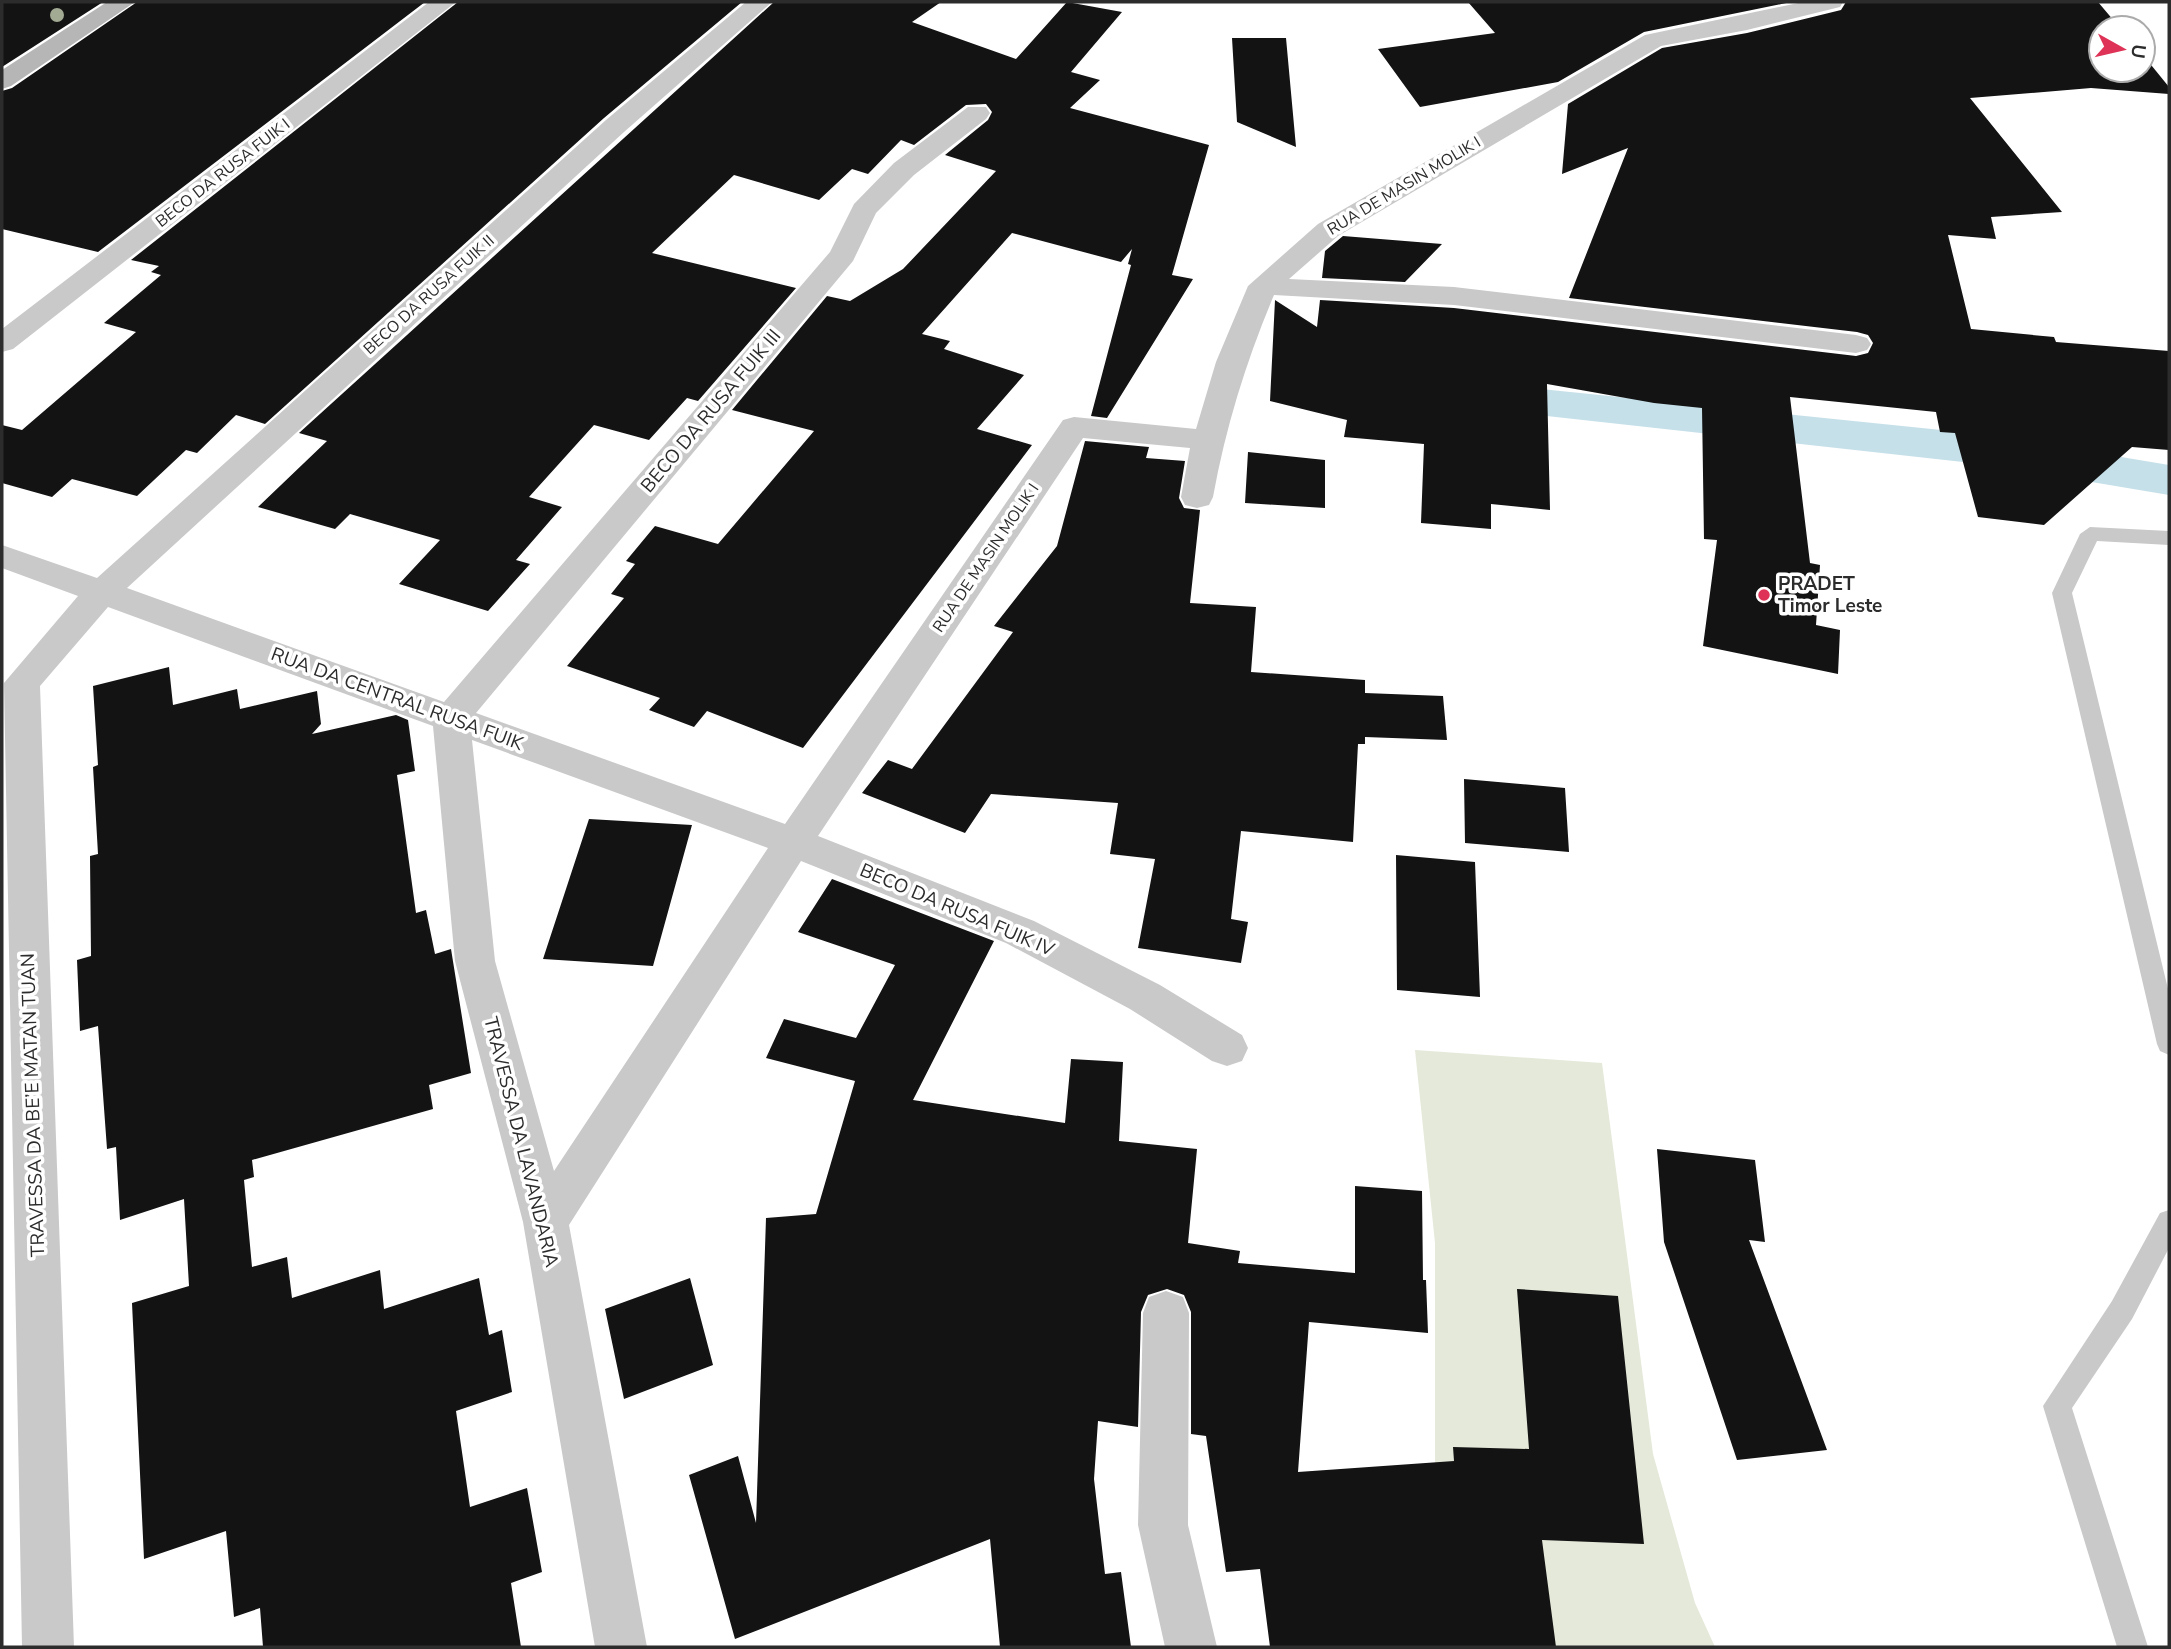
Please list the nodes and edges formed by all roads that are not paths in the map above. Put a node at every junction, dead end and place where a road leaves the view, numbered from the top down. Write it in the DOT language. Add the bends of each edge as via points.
graph roads {
  1 [pos="123,2"];
  2 [pos="444,2"];
  3 [pos="760,2"];
  4 [pos="1830,2"];
  5 [pos="2,81"];
  6 [pos="977,113"];
  7 [pos="1263,286"];
  8 [pos="2,343"];
  9 [pos="1856,344"];
  10 [pos="1208,440"];
  11 [pos="1197,497"];
  12 [pos="2169,538"];
  13 [pos="2,556"];
  14 [pos="102,592"];
  15 [pos="450,718"];
  16 [pos="793,842"];
  17 [pos="2169,1044"];
  18 [pos="1227,1048"];
  19 [pos="546,1222"];
  20 [pos="2169,1222"];
  21 [pos="1166,1312"];
  22 [pos="48,1647"];
  23 [pos="621,1647"];
  24 [pos="1191,1647"];
  25 [pos="2132,1647"];
  1 -- 5 [label="main road"];
  2 -- 8 [label="street, BECO DA RUSA FUIK I"];
  3 -- 14 [label="street, BECO DA RUSA FUIK II" via="615,126"];
  4 -- 7 [label="street, RUA DE MASIN MOLIK I" via="1654,40 1328,230"];
  6 -- 15 [label="street, BECO DA RUSA FUIK III" via="904,169 864,210 843,255"];
  7 -- 9 [label="street" via="1454,296"];
  7 -- 10 [label="street, RUA DE MASIN MOLIK I" via="1231,362"];
  10 -- 11 [label="street"];
  10 -- 16 [label="street, RUA DE MASIN MOLIK I" via="1074,427"];
  12 -- 17 [label="lane" via="2090,534 2062,593"];
  13 -- 14 [label="street, RUA DA CENTRAL RUSA FUIK"];
  14 -- 15 [label="street, RUA DA CENTRAL RUSA FUIK"];
  14 -- 22 [label="street, TRAVESSA DA BE’E MATAN TUAN" via="22,683"];
  15 -- 16 [label="street, RUA DA CENTRAL RUSA FUIK"];
  15 -- 19 [label="street, TRAVESSA DA LAVANDARIA" via="475,961"];
  16 -- 18 [label="street, BECO DA RUSA FUIK IV" via="1020,932 1145,996"];
  16 -- 19 [label="street"];
  19 -- 23 [label="street, TRAVESSA DA LAVANDARIA"];
  20 -- 25 [label="lane" via="2122,1310 2057,1406"];
  21 -- 24 [label="street" via="1163,1525"];
}
